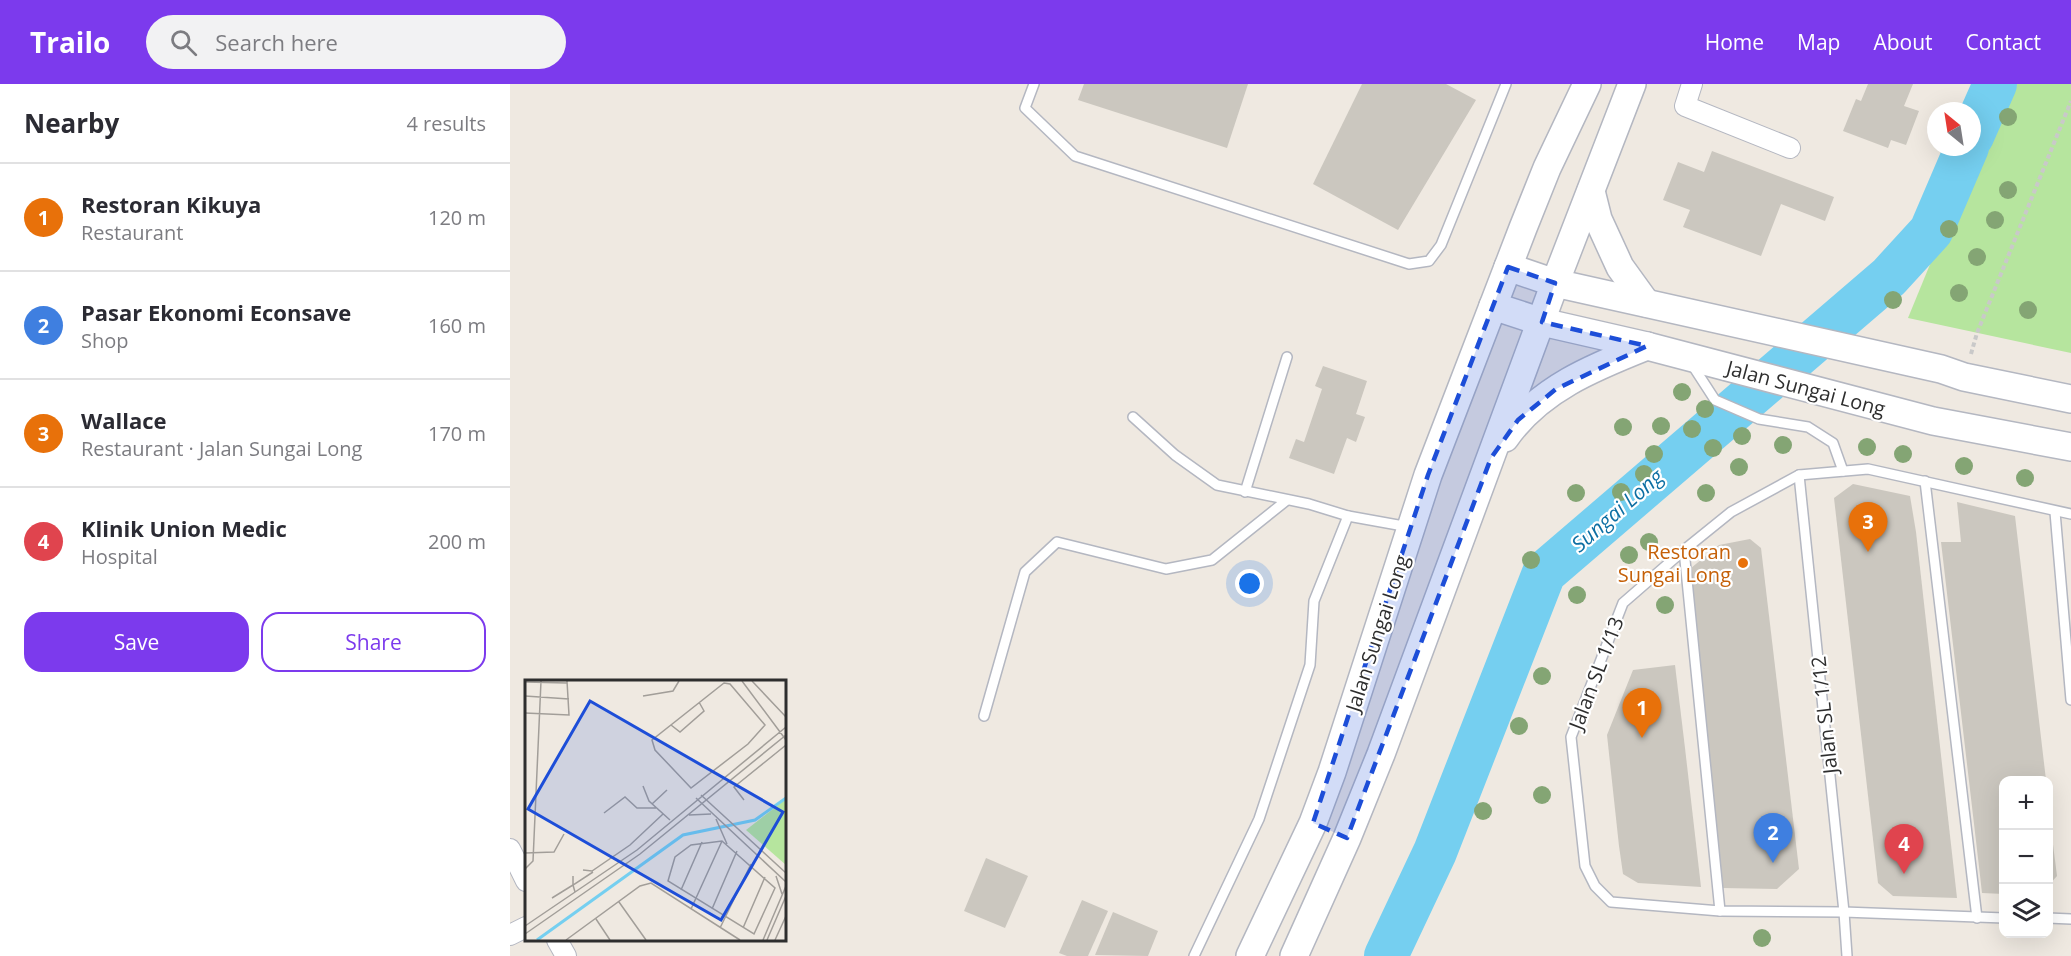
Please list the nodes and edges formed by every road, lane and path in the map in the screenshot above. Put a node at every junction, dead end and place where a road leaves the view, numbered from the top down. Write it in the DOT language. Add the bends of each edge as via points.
graph roads {
  1 [pos="1034,84"];
  2 [pos="1506,84"];
  3 [pos="1587,84"];
  4 [pos="1632,84"];
  5 [pos="1692,84"];
  6 [pos="2071,101"];
  7 [pos="1790,148"];
  8 [pos="1591,191"];
  9 [pos="1508,267"];
  10 [pos="1555,283"];
  11 [pos="1646,303"];
  12 [pos="1493,306"];
  13 [pos="1542,322"];
  14 [pos="1647,346"];
  15 [pos="1687,356"];
  16 [pos="1287,357"];
  17 [pos="1964,377"];
  18 [pos="2071,399"];
  19 [pos="1133,417"];
  20 [pos="2071,447"];
  21 [pos="1491,458"];
  22 [pos="1843,471"];
  23 [pos="1799,475"];
  24 [pos="1925,481"];
  25 [pos="1245,492"];
  26 [pos="1287,500"];
  27 [pos="2055,512"];
  28 [pos="2071,514"];
  29 [pos="1348,516"];
  30 [pos="1411,528"];
  31 [pos="1683,550"];
  32 [pos="2071,700"];
  33 [pos="984,716"];
  34 [pos="1313,823"];
  35 [pos="1347,838"];
  36 [pos="510,849"];
  37 [pos="525,879"];
  38 [pos="1720,911"];
  39 [pos="1844,912"];
  40 [pos="1977,918"];
  41 [pos="1999,918"];
  42 [pos="2053,918"];
  43 [pos="2071,919"];
  44 [pos="525,928"];
  45 [pos="510,935"];
  46 [pos="558,941"];
  47 [pos="566,956"];
  48 [pos="1194,956"];
  49 [pos="1250,956"];
  50 [pos="1294,956"];
  51 [pos="1847,956"];
  1 -- 2 [label="lane" via="1025,108 1075,156 1409,264 1429,261 1441,245"];
  3 -- 9 [label="street, Jalan Sungai Long" via="1547,168"];
  4 -- 8 [label="street"];
  5 -- 7 [label="street" via="1685,106"];
  6 -- 17 [label="path" via="1977,333"];
  8 -- 10 [label="street"];
  8 -- 11 [label="street" via="1598,219 1620,267"];
  9 -- 10 [label="street"];
  9 -- 12 [label="street, Jalan Sungai Long"];
  10 -- 11 [label="street"];
  10 -- 13 [label="street"];
  11 -- 17 [label="street"];
  12 -- 13 [label="street, Jalan Sungai Long"];
  12 -- 30 [label="street, Jalan Sungai Long"];
  13 -- 14 [label="street, Jalan Sungai Long"];
  13 -- 21 [label="street"];
  14 -- 15 [label="street, Jalan Sungai Long"];
  14 -- 21 [label="street" via="1599,365 1556,389 1518,420"];
  15 -- 20 [label="street, Jalan Sungai Long" via="1933,421"];
  15 -- 22 [label="lane" via="1714,400 1759,419 1808,428 1833,443"];
  16 -- 25 [label="lane"];
  17 -- 18 [label="street"];
  19 -- 25 [label="lane" via="1175,455 1217,485"];
  21 -- 35 [label="street"];
  22 -- 23 [label="lane"];
  22 -- 24 [label="lane" via="1868,469"];
  23 -- 31 [label="lane, Jalan SL 1/13" via="1731,513"];
  23 -- 39 [label="lane, Jalan SL 1/12"];
  24 -- 27 [label="lane"];
  24 -- 40 [label="lane"];
  25 -- 26 [label="lane"];
  26 -- 29 [label="lane"];
  26 -- 33 [label="lane" via="1212,560 1166,569 1057,542 1025,572"];
  27 -- 28 [label="lane"];
  27 -- 32 [label="lane"];
  29 -- 30 [label="lane"];
  29 -- 48 [label="lane" via="1314,601 1310,665 1259,819"];
  30 -- 34 [label="street, Jalan Sungai Long"];
  31 -- 38 [label="lane"];
  31 -- 38 [label="lane, Jalan SL 1/13" via="1623,603 1571,737 1585,866 1595,886 1611,902"];
  34 -- 35 [label="street"];
  34 -- 49 [label="street, Jalan Sungai Long"];
  35 -- 50 [label="street"];
  36 -- 37 [label="street"];
  38 -- 39 [label="lane"];
  39 -- 40 [label="lane"];
  39 -- 51 [label="lane, Jalan SL 1/12"];
  40 -- 41 [label="lane"];
  42 -- 43 [label="lane"];
  44 -- 45 [label="street"];
  46 -- 47 [label="street"];
}
